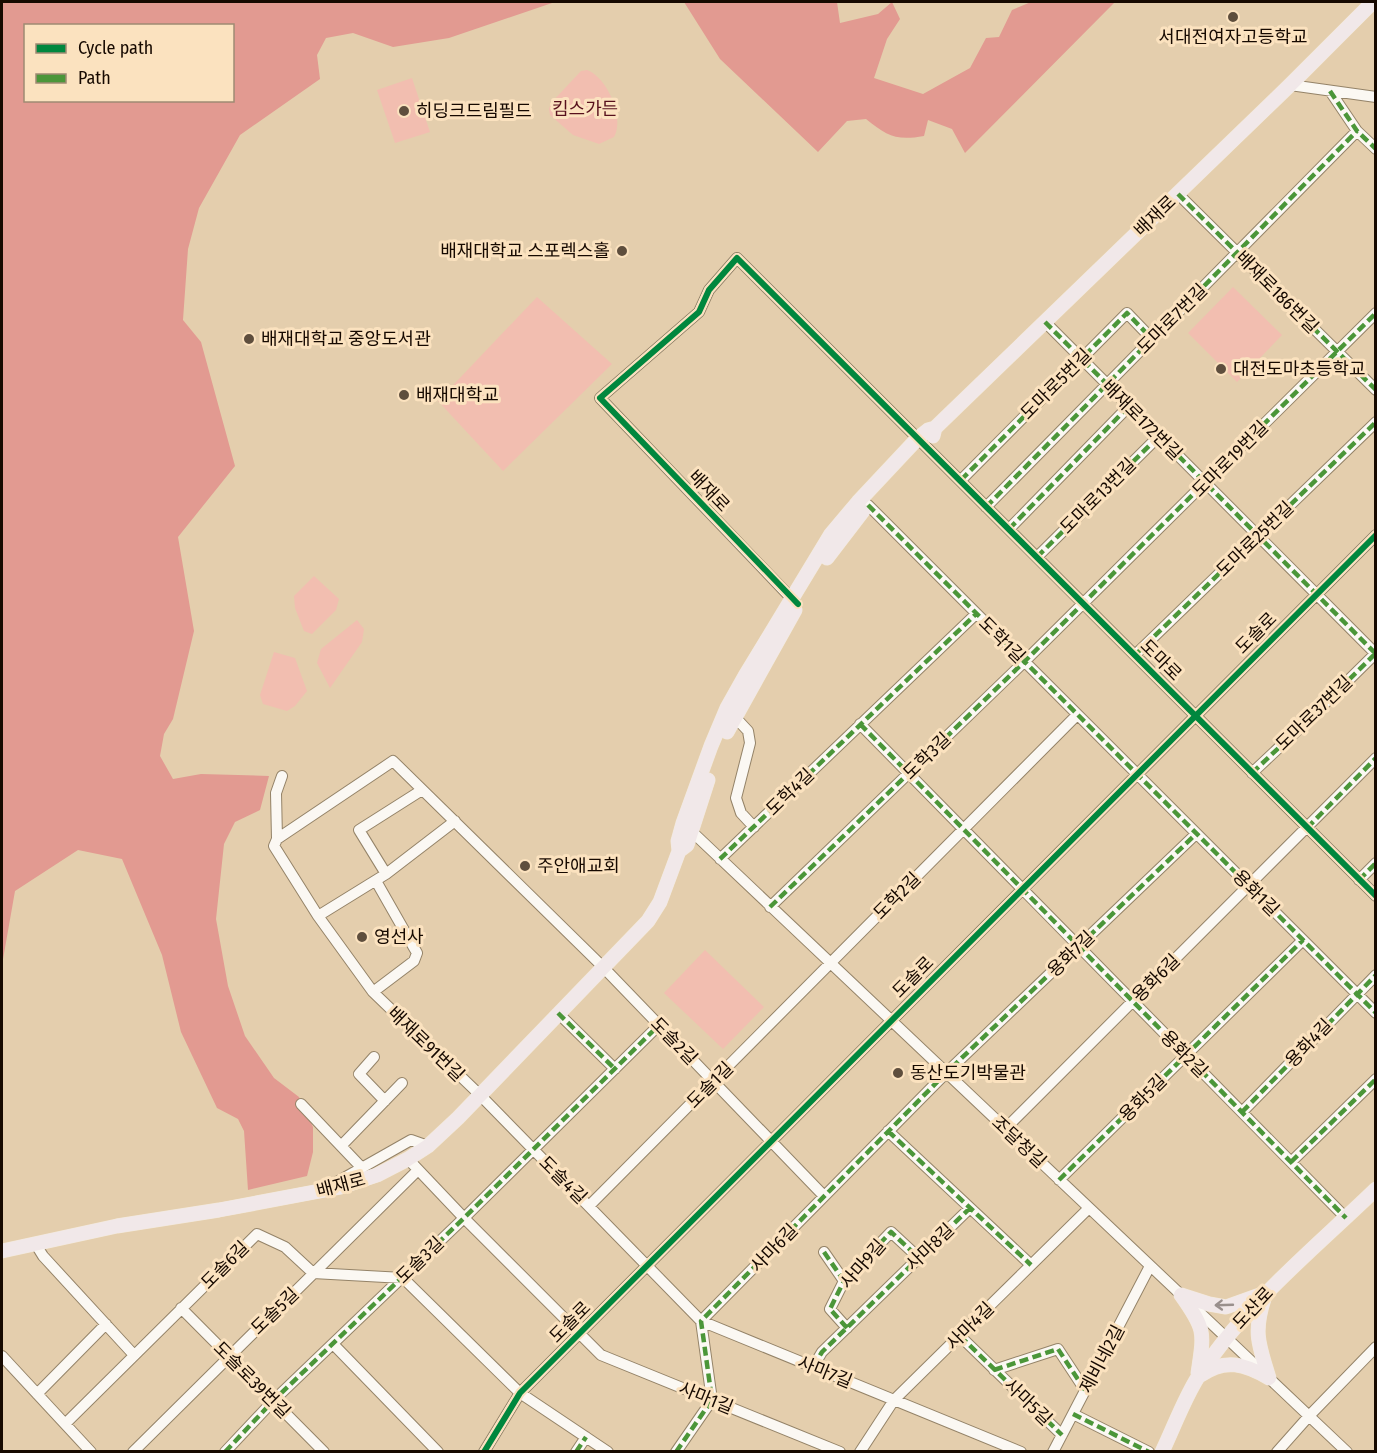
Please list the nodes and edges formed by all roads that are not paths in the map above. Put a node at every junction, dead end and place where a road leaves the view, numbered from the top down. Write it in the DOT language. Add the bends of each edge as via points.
graph roads {
  1 [pos="1373,2"];
  2 [pos="1290,85"];
  3 [pos="1330,91"];
  4 [pos="1376,97"];
  5 [pos="1357,131"];
  6 [pos="1376,149"];
  7 [pos="1178,194"];
  8 [pos="1237,252"];
  9 [pos="1376,313"];
  10 [pos="1045,322"];
  11 [pos="1152,339"];
  12 [pos="1337,352"];
  13 [pos="1082,359"];
  14 [pos="1107,384"];
  15 [pos="1376,390"];
  16 [pos="1129,406"];
  17 [pos="1376,422"];
  18 [pos="1159,436"];
  19 [pos="922,442"];
  20 [pos="961,480"];
  21 [pos="1205,483"];
  22 [pos="868,505"];
  23 [pos="987,507"];
  24 [pos="1009,529"];
  25 [pos="1376,535"];
  26 [pos="1258,536"];
  27 [pos="835,537"];
  28 [pos="1037,557"];
  29 [pos="1316,594"];
  30 [pos="794,602"];
  31 [pos="1084,604"];
  32 [pos="976,614"];
  33 [pos="1375,654"];
  34 [pos="1135,655"];
  35 [pos="1024,662"];
  36 [pos="749,678"];
  37 [pos="1077,715"];
  38 [pos="734,716"];
  39 [pos="1195,716"];
  40 [pos="860,724"];
  41 [pos="1376,758"];
  42 [pos="1252,772"];
  43 [pos="909,774"];
  44 [pos="1137,774"];
  45 [pos="282,776"];
  46 [pos="422,790"];
  47 [pos="455,821"];
  48 [pos="754,826"];
  49 [pos="687,827"];
  50 [pos="1307,828"];
  51 [pos="963,829"];
  52 [pos="1196,834"];
  53 [pos="277,839"];
  54 [pos="720,859"];
  55 [pos="1376,863"];
  56 [pos="386,874"];
  57 [pos="376,880"];
  58 [pos="1359,880"];
  59 [pos="1248,886"];
  60 [pos="1022,889"];
  61 [pos="1376,896"];
  62 [pos="770,907"];
  63 [pos="318,916"];
  64 [pos="1303,940"];
  65 [pos="1079,946"];
  66 [pos="830,964"];
  67 [pos="603,967"];
  68 [pos="1376,975"];
  69 [pos="373,992"];
  70 [pos="1357,994"];
  71 [pos="1133,1001"];
  72 [pos="1376,1012"];
  73 [pos="558,1013"];
  74 [pos="891,1021"];
  75 [pos="659,1025"];
  76 [pos="1186,1055"];
  77 [pos="374,1057"];
  78 [pos="615,1069"];
  79 [pos="946,1074"];
  80 [pos="1376,1079"];
  81 [pos="713,1082"];
  82 [pos="402,1083"];
  83 [pos="480,1095"];
  84 [pos="385,1101"];
  85 [pos="301,1104"];
  86 [pos="1242,1112"];
  87 [pos="1005,1129"];
  88 [pos="888,1131"];
  89 [pos="771,1141"];
  90 [pos="341,1146"];
  91 [pos="428,1146"];
  92 [pos="532,1149"];
  93 [pos="408,1159"];
  94 [pos="1291,1162"];
  95 [pos="360,1167"];
  96 [pos="418,1170"];
  97 [pos="1059,1180"];
  98 [pos="1376,1189"];
  99 [pos="320,1192"];
  100 [pos="824,1196"];
  101 [pos="589,1206"];
  102 [pos="970,1208"];
  103 [pos="1089,1208"];
  104 [pos="464,1218"];
  105 [pos="1346,1218"];
  106 [pos="35,1243"];
  107 [pos="2,1251"];
  108 [pos="824,1252"];
  109 [pos="919,1258"];
  110 [pos="1031,1265"];
  111 [pos="647,1266"];
  112 [pos="1150,1266"];
  113 [pos="314,1273"];
  114 [pos="403,1278"];
  115 [pos="844,1281"];
  116 [pos="1266,1293"];
  117 [pos="1181,1295"];
  118 [pos="181,1308"];
  119 [pos="701,1321"];
  120 [pos="106,1324"];
  121 [pos="847,1328"];
  122 [pos="579,1333"];
  123 [pos="960,1336"];
  124 [pos="1226,1338"];
  125 [pos="333,1344"];
  126 [pos="1376,1347"];
  127 [pos="134,1355"];
  128 [pos="228,1357"];
  129 [pos="2,1359"];
  130 [pos="813,1367"];
  131 [pos="994,1370"];
  132 [pos="1197,1378"];
  133 [pos="1269,1378"];
  134 [pos="1085,1390"];
  135 [pos="520,1393"];
  136 [pos="37,1394"];
  137 [pos="712,1400"];
  138 [pos="894,1400"];
  139 [pos="273,1401"];
  140 [pos="1073,1414"];
  141 [pos="1309,1416"];
  142 [pos="64,1424"];
  143 [pos="1062,1435"];
  144 [pos="586,1437"];
  145 [pos="91,1452"];
  146 [pos="133,1452"];
  147 [pos="225,1452"];
  148 [pos="324,1452"];
  149 [pos="438,1452"];
  150 [pos="484,1452"];
  151 [pos="576,1452"];
  152 [pos="608,1452"];
  153 [pos="676,1452"];
  154 [pos="840,1452"];
  155 [pos="860,1452"];
  156 [pos="1021,1452"];
  157 [pos="1053,1452"];
  158 [pos="1149,1452"];
  159 [pos="1162,1452"];
  160 [pos="1277,1452"];
  161 [pos="1347,1452"];
  1 -- 2 [label="main road, 배재로"];
  2 -- 3 [label="street"];
  2 -- 7 [label="main road, 배재로"];
  3 -- 4 [label="street"];
  3 -- 5 [label="street"];
  5 -- 6 [label="street"];
  5 -- 8 [label="street, 도마로7번길"];
  7 -- 8 [label="street, 배재로186번길"];
  7 -- 10 [label="main road, 배재로"];
  8 -- 11 [label="street, 도마로7번길"];
  8 -- 12 [label="street, 배재로186번길"];
  9 -- 12 [label="street, 도마로19번길"];
  10 -- 13 [label="street, 배재로172번길"];
  10 -- 19 [label="main road, 배재로" via="935,428 933,436"];
  11 -- 13 [label="street, 도마로5번길" via="1127,314"];
  11 -- 14 [label="street, 도마로7번길"];
  12 -- 15 [label="street, 배재로186번길"];
  12 -- 21 [label="street, 도마로19번길"];
  13 -- 14 [label="street, 배재로172번길"];
  13 -- 20 [label="street, 도마로5번길"];
  14 -- 16 [label="street, 배재로172번길"];
  14 -- 23 [label="street, 도마로7번길"];
  16 -- 18 [label="street, 배재로172번길"];
  16 -- 24 [label="street"];
  17 -- 26 [label="street, 도마로25번길"];
  18 -- 21 [label="street, 배재로172번길"];
  18 -- 28 [label="street, 도마로13번길"];
  19 -- 20 [label="street, 도마로"];
  19 -- 22 [label="main road, 배재로"];
  19 -- 27 [label="main road, 배재로" via="858,502"];
  19 -- 30 [label="street, 배재로" via="737,258 709,290 699,312 600,398"];
  20 -- 23 [label="street, 도마로"];
  21 -- 26 [label="street, 배재로172번길"];
  21 -- 31 [label="street, 도마로19번길"];
  22 -- 27 [label="main road, 배재로"];
  22 -- 32 [label="street, 도학1길"];
  23 -- 24 [label="street, 도마로"];
  24 -- 28 [label="street, 도마로"];
  25 -- 29 [label="street, 도솔로"];
  26 -- 29 [label="street, 배재로172번길"];
  26 -- 34 [label="street, 도마로25번길"];
  27 -- 30 [label="main road, 배재로"];
  28 -- 31 [label="street, 도마로"];
  29 -- 33 [label="street, 배재로172번길"];
  29 -- 39 [label="street, 도솔로"];
  30 -- 36 [label="main road, 배재로"];
  31 -- 34 [label="street, 도마로"];
  31 -- 35 [label="street, 도학3길"];
  32 -- 35 [label="street, 도학1길"];
  32 -- 40 [label="street, 도학4길"];
  33 -- 42 [label="street, 도마로37번길"];
  34 -- 39 [label="street, 도마로"];
  35 -- 37 [label="street, 도학1길"];
  35 -- 43 [label="street, 도학3길"];
  36 -- 38 [label="main road, 배재로"];
  36 -- 49 [label="main road, 배재로" via="727,708"];
  37 -- 44 [label="street, 도학1길"];
  37 -- 51 [label="street, 도학2길"];
  38 -- 48 [label="street" via="748,731 750,743 736,798 741,813"];
  38 -- 49 [label="main road, 배재로"];
  39 -- 42 [label="street, 도마로"];
  39 -- 44 [label="street, 도솔로"];
  40 -- 43 [label="street"];
  40 -- 48 [label="street, 도학4길"];
  41 -- 50 [label="street, 용화6길"];
  42 -- 50 [label="street, 도마로"];
  43 -- 51 [label="street"];
  43 -- 62 [label="street, 도학3길"];
  44 -- 52 [label="street, 용화1길"];
  44 -- 60 [label="street, 도솔로"];
  45 -- 53 [label="street, 배재로91번길" via="276,793"];
  46 -- 47 [label="street"];
  46 -- 53 [label="street" via="393,761"];
  46 -- 56 [label="street" via="359,830"];
  47 -- 56 [label="street"];
  47 -- 67 [label="street"];
  48 -- 54 [label="street, 도학4길"];
  49 -- 54 [label="street, 조달청길"];
  49 -- 67 [label="main road, 배재로" via="678,841 679,851 660,903 648,921"];
  50 -- 58 [label="street, 도마로"];
  50 -- 59 [label="street, 용화6길"];
  51 -- 60 [label="street"];
  51 -- 66 [label="street, 도학2길"];
  52 -- 59 [label="street, 용화1길"];
  52 -- 65 [label="street, 용화7길"];
  53 -- 63 [label="street, 배재로91번길" via="274,846"];
  54 -- 62 [label="street, 조달청길"];
  55 -- 58 [label="street"];
  56 -- 57 [label="street"];
  57 -- 63 [label="street"];
  57 -- 69 [label="street, 배재로91번길" via="417,953 414,961"];
  58 -- 61 [label="street, 도마로"];
  59 -- 64 [label="street, 용화1길"];
  59 -- 71 [label="street, 용화6길"];
  60 -- 65 [label="street, 용화2길"];
  60 -- 74 [label="street, 도솔로"];
  62 -- 66 [label="street, 조달청길"];
  63 -- 69 [label="street, 배재로91번길"];
  64 -- 70 [label="street, 용화1길"];
  64 -- 76 [label="street, 용화5길"];
  65 -- 71 [label="street, 용화2길"];
  65 -- 79 [label="street, 용화7길"];
  66 -- 74 [label="street, 조달청길"];
  66 -- 81 [label="street, 도솔1길"];
  67 -- 73 [label="main road, 배재로"];
  67 -- 75 [label="street, 도솔2길"];
  68 -- 70 [label="street, 용화4길"];
  69 -- 83 [label="street, 배재로91번길"];
  70 -- 72 [label="street, 용화1길"];
  70 -- 86 [label="street, 용화4길"];
  71 -- 76 [label="street, 용화2길"];
  71 -- 87 [label="street, 용화6길"];
  73 -- 78 [label="street"];
  73 -- 83 [label="main road, 배재로"];
  74 -- 79 [label="street, 조달청길"];
  74 -- 89 [label="street, 도솔로"];
  75 -- 78 [label="street, 도솔3길"];
  75 -- 81 [label="street, 도솔2길"];
  76 -- 86 [label="street, 용화2길"];
  76 -- 97 [label="street, 용화5길"];
  77 -- 84 [label="street" via="359,1074"];
  78 -- 92 [label="street, 도솔3길"];
  79 -- 87 [label="street, 조달청길"];
  79 -- 88 [label="street, 사마6길"];
  80 -- 94 [label="street"];
  81 -- 89 [label="street, 도솔2길"];
  81 -- 101 [label="street, 도솔1길"];
  82 -- 84 [label="street"];
  83 -- 91 [label="main road, 배재로"];
  83 -- 92 [label="street, 도솔4길"];
  84 -- 90 [label="street"];
  85 -- 90 [label="street, 배재로"];
  86 -- 94 [label="street, 용화2길"];
  87 -- 97 [label="street, 조달청길"];
  88 -- 100 [label="street, 사마6길"];
  88 -- 102 [label="street, 사마8길"];
  89 -- 100 [label="street, 도솔2길"];
  89 -- 111 [label="street, 도솔로"];
  90 -- 95 [label="street, 배재로"];
  91 -- 93 [label="main road, 배재로"];
  91 -- 95 [label="street" via="411,1140"];
  92 -- 101 [label="street, 도솔4길"];
  92 -- 104 [label="street, 도솔3길"];
  93 -- 96 [label="street"];
  93 -- 99 [label="main road, 배재로" via="377,1175"];
  94 -- 105 [label="street, 용화2길"];
  95 -- 99 [label="street"];
  96 -- 104 [label="street"];
  96 -- 113 [label="street, 도솔5길"];
  97 -- 103 [label="street, 조달청길"];
  98 -- 105 [label="main road, 도산로"];
  99 -- 106 [label="main road, 배재로"];
  100 -- 119 [label="street, 사마6길"];
  101 -- 111 [label="street, 도솔4길"];
  102 -- 109 [label="street, 사마8길"];
  102 -- 110 [label="street"];
  103 -- 110 [label="street, 사마4길"];
  103 -- 112 [label="street, 조달청길"];
  104 -- 114 [label="street, 도솔3길"];
  104 -- 122 [label="street"];
  105 -- 116 [label="main road, 도산로"];
  106 -- 107 [label="main road, 배재로"];
  106 -- 120 [label="street"];
  108 -- 115 [label="street"];
  109 -- 115 [label="street, 사마9길" via="891,1232"];
  109 -- 121 [label="street, 사마8길"];
  110 -- 123 [label="street, 사마4길"];
  111 -- 119 [label="street, 사마7길"];
  111 -- 122 [label="street, 도솔로"];
  112 -- 117 [label="street, 조달청길"];
  112 -- 134 [label="street, 제비네2길"];
  113 -- 114 [label="street"];
  113 -- 118 [label="street, 도솔6길" via="285,1247 257,1234"];
  113 -- 128 [label="street, 도솔5길"];
  114 -- 125 [label="street, 도솔3길"];
  114 -- 135 [label="street"];
  115 -- 121 [label="street, 사마9길" via="830,1309"];
  116 -- 117 [label="main road, one-way" via="1226,1307"];
  116 -- 124 [label="main road, 도산로"];
  116 -- 133 [label="main road" via="1257,1319 1258,1342"];
  117 -- 124 [label="street, 조달청길"];
  117 -- 132 [label="main road" via="1203,1332"];
  118 -- 127 [label="street, 도솔6길"];
  118 -- 128 [label="street, 도솔로39번길"];
  119 -- 130 [label="street, 사마7길"];
  119 -- 137 [label="street"];
  120 -- 127 [label="street"];
  120 -- 136 [label="street"];
  121 -- 130 [label="street, 사마8길" via="822,1352"];
  122 -- 135 [label="street, 도솔로"];
  122 -- 137 [label="street, 사마1길" via="601,1355"];
  123 -- 131 [label="street, 사마5길"];
  123 -- 138 [label="street, 사마4길"];
  124 -- 132 [label="main road, 도산로"];
  124 -- 133 [label="street, 조달청길"];
  125 -- 139 [label="street, 도솔3길"];
  125 -- 149 [label="street"];
  126 -- 141 [label="street"];
  127 -- 142 [label="street, 도솔6길"];
  128 -- 139 [label="street, 도솔로39번길"];
  128 -- 146 [label="street, 도솔5길"];
  129 -- 136 [label="street"];
  130 -- 138 [label="street, 사마7길"];
  131 -- 134 [label="street, 사마5길" via="1058,1349"];
  131 -- 143 [label="street, 사마5길"];
  132 -- 133 [label="main road" via="1212,1367 1231,1365 1250,1367"];
  132 -- 159 [label="main road, 도산로"];
  133 -- 141 [label="street, 조달청길"];
  134 -- 140 [label="street, 제비네2길"];
  135 -- 144 [label="street"];
  135 -- 150 [label="street, 도솔로"];
  136 -- 142 [label="street"];
  137 -- 153 [label="street"];
  137 -- 154 [label="street, 사마1길"];
  138 -- 155 [label="street, 사마4길"];
  138 -- 156 [label="street, 사마7길"];
  139 -- 147 [label="street, 도솔3길"];
  139 -- 148 [label="street, 도솔로39번길"];
  140 -- 143 [label="street, 제비네2길"];
  140 -- 158 [label="street"];
  141 -- 160 [label="street"];
  141 -- 161 [label="street, 조달청길"];
  142 -- 145 [label="street"];
  143 -- 157 [label="street, 제비네2길"];
  144 -- 151 [label="street"];
  144 -- 152 [label="street"];
}
